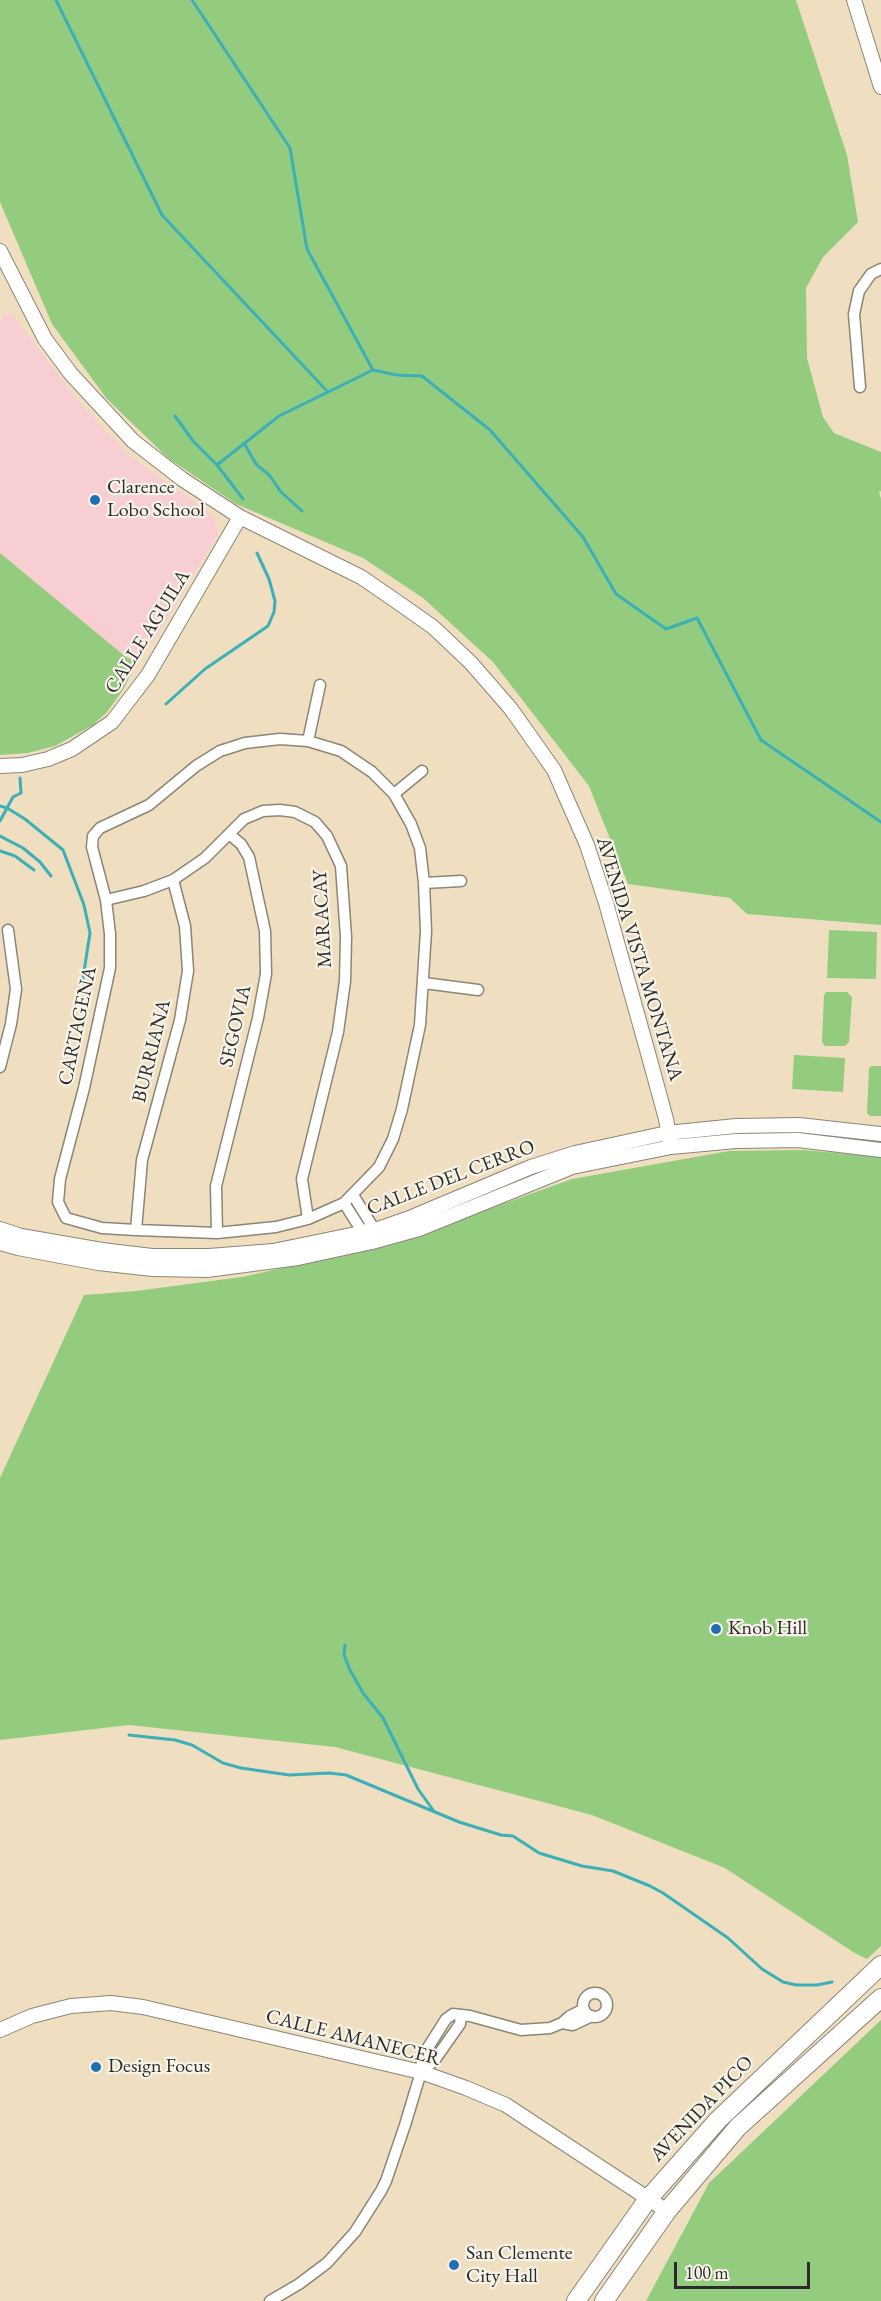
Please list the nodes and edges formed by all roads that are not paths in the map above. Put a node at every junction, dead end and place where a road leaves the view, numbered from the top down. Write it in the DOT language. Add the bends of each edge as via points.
graph roads {
  1 [pos="854,0"];
  2 [pos="881,87"];
  3 [pos="0,251"];
  4 [pos="881,269"];
  5 [pos="860,387"];
  6 [pos="240,517"];
  7 [pos="320,685"];
  8 [pos="308,741"];
  9 [pos="0,766"];
  10 [pos="422,771"];
  11 [pos="394,795"];
  12 [pos="229,834"];
  13 [pos="172,880"];
  14 [pos="461,881"];
  15 [pos="424,883"];
  16 [pos="106,900"];
  17 [pos="8,930"];
  18 [pos="424,983"];
  19 [pos="478,990"];
  20 [pos="0,1067"];
  21 [pos="667,1133"];
  22 [pos="881,1134"];
  23 [pos="671,1147"];
  24 [pos="881,1150"];
  25 [pos="349,1199"];
  26 [pos="308,1219"];
  27 [pos="0,1229"];
  28 [pos="136,1230"];
  29 [pos="217,1233"];
  30 [pos="370,1237"];
  31 [pos="0,1243"];
  32 [pos="881,1965"];
  33 [pos="881,1998"];
  34 [pos="588,2012"];
  35 [pos="0,2030"];
  36 [pos="421,2072"];
  37 [pos="648,2199"];
  38 [pos="667,2211"];
  39 [pos="270,2301"];
  40 [pos="576,2301"];
  41 [pos="604,2301"];
  1 -- 2 [label="street"];
  3 -- 6 [label="street, AVENIDA VISTA MONTANA" via="45,339 100,408 153,458"];
  4 -- 5 [label="street" via="859,291 854,314"];
  6 -- 9 [label="street, CALLE AGUILA" via="148,675 112,722 72,749 48,759"];
  6 -- 21 [label="street, AVENIDA VISTA MONTANA" via="360,577 433,627 511,709 554,770 587,845 606,903"];
  7 -- 8 [label="street"];
  8 -- 11 [label="street" via="340,751 372,772"];
  8 -- 16 [label="street, CARTAGENA" via="257,741 220,751 149,805 97,830 92,839"];
  10 -- 11 [label="street"];
  11 -- 15 [label="street" via="420,848"];
  12 -- 13 [label="street, MARACAY" via="205,858"];
  12 -- 26 [label="street, MARACAY" via="244,819 263,811 295,812 315,822 327,836 340,866 345,981 338,1032 302,1179"];
  12 -- 29 [label="street, SEGOVIA" via="249,857 265,931 266,974 216,1186"];
  13 -- 16 [label="street, MARACAY"];
  13 -- 28 [label="street, BURRIANA" via="185,926 188,971 180,1020 142,1160"];
  14 -- 15 [label="street"];
  15 -- 18 [label="street"];
  16 -- 28 [label="street, CARTAGENA" via="110,968 60,1179 58,1203 66,1218 102,1228"];
  17 -- 20 [label="street" via="16,989"];
  18 -- 19 [label="street"];
  18 -- 25 [label="street" via="418,1035 393,1139 379,1167"];
  21 -- 22 [label="street, CALLE DEL CERRO" via="799,1125"];
  21 -- 23 [label="street, AVENIDA VISTA MONTANA"];
  21 -- 30 [label="street, CALLE DEL CERRO" via="542,1163"];
  23 -- 24 [label="street, CALLE DEL CERRO" via="798,1140"];
  23 -- 30 [label="street, CALLE DEL CERRO" via="572,1167 419,1229"];
  25 -- 26 [label="street"];
  25 -- 30 [label="street" via="371,1224"];
  26 -- 29 [label="street" via="276,1227"];
  27 -- 30 [label="street, CALLE DEL CERRO" via="21,1236 152,1256 273,1251"];
  28 -- 29 [label="street"];
  30 -- 31 [label="street, CALLE DEL CERRO" via="298,1258 207,1270 98,1263"];
  32 -- 37 [label="highway, AVENIDA PICO" via="718,2120"];
  33 -- 38 [label="highway, AVENIDA PICO" via="738,2127"];
  34 -- 36 [label="street" via="570,2016 550,2028 521,2030 453,2014 422,2057"];
  35 -- 36 [label="street, CALLE AMANECER" via="42,2013 111,2003"];
  36 -- 37 [label="street, CALLE AMANECER" via="506,2105"];
  36 -- 39 [label="street" via="386,2181 360,2224 327,2263"];
  37 -- 38 [label="street, CALLE AMANECER"];
  37 -- 40 [label="highway, AVENIDA PICO"];
  38 -- 41 [label="highway, AVENIDA PICO"];
}
